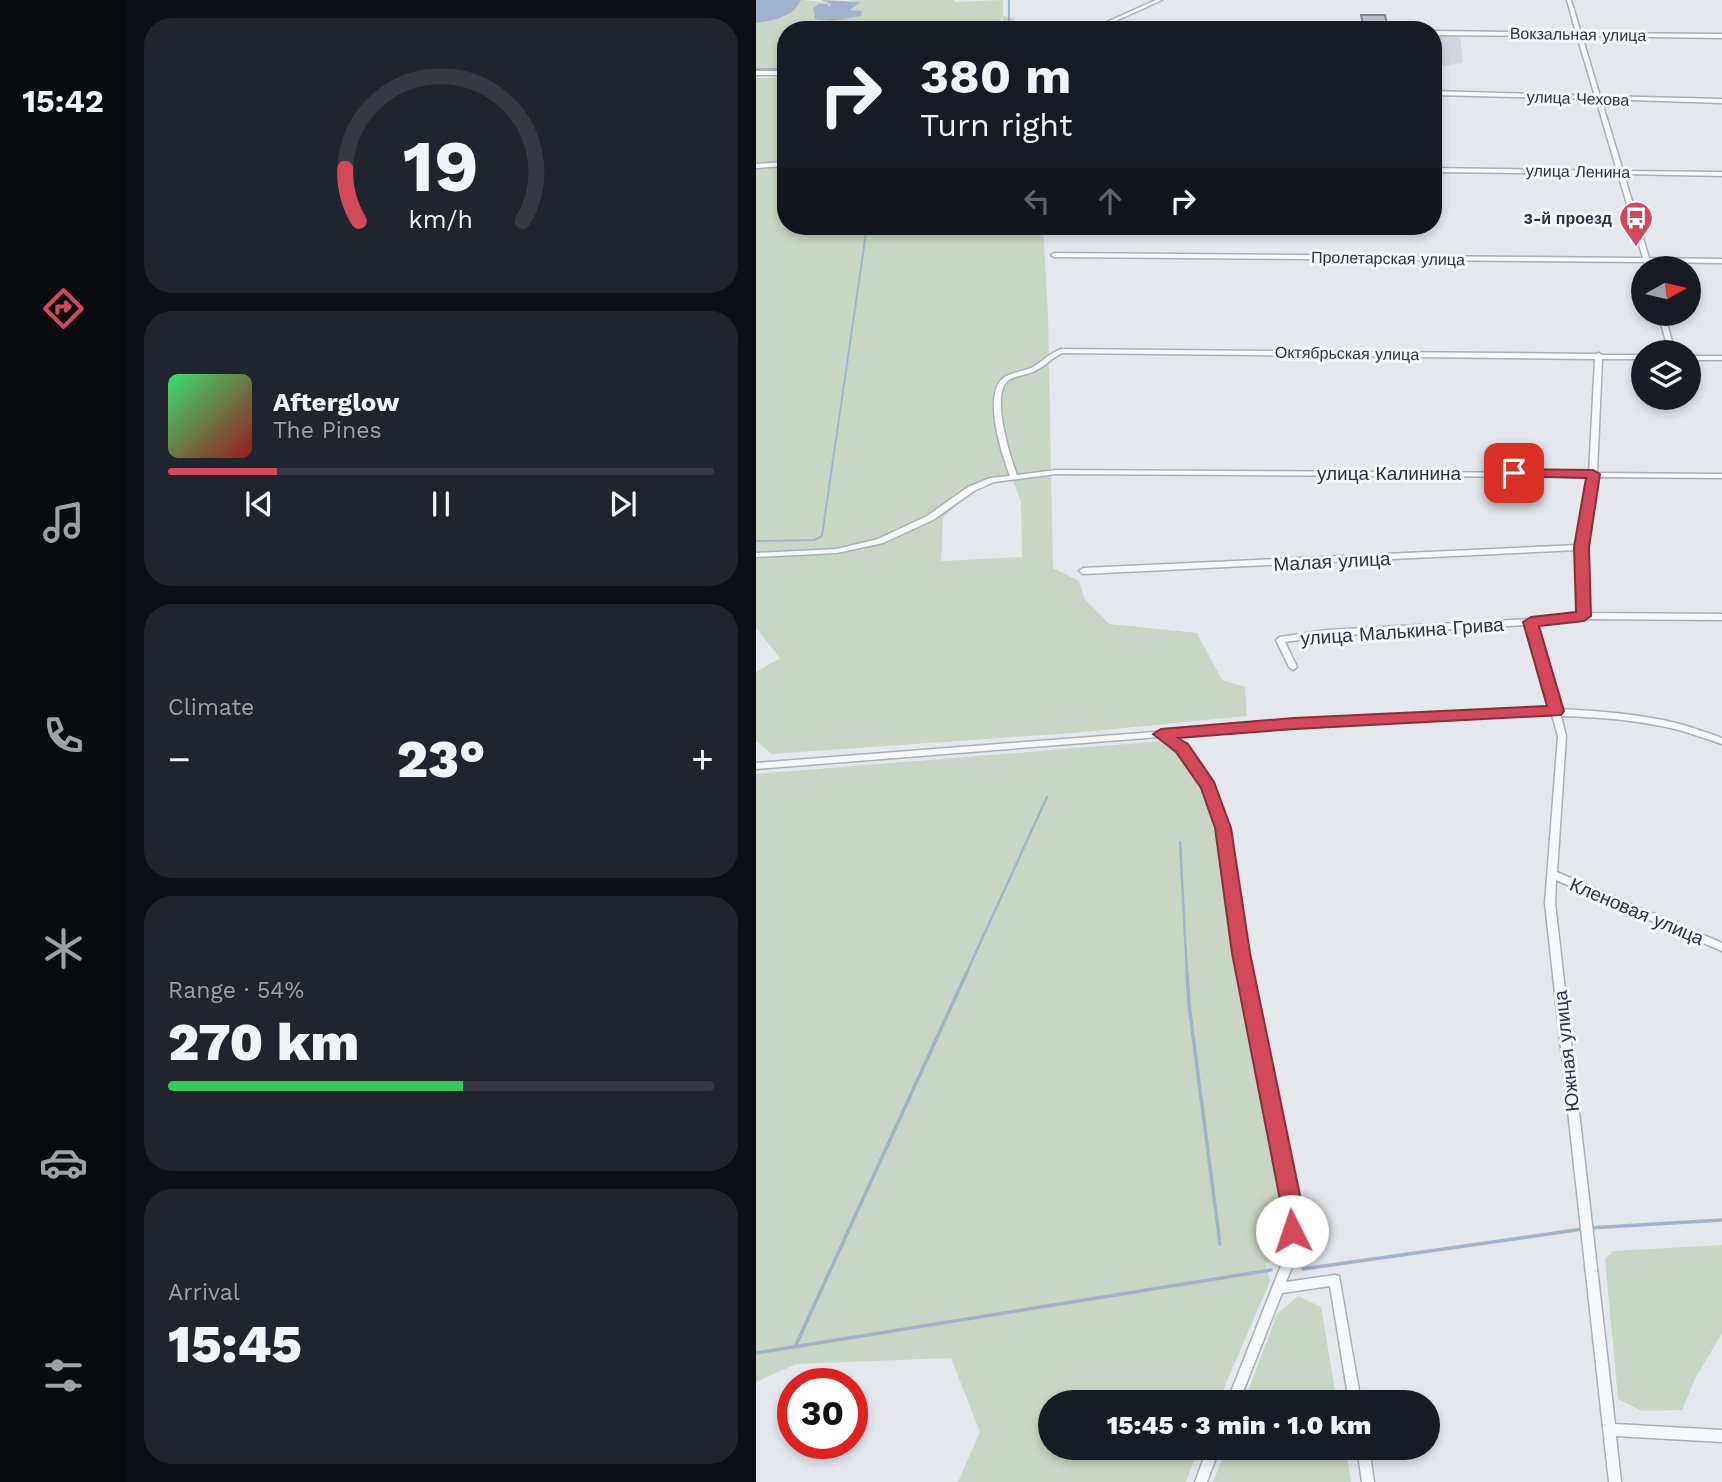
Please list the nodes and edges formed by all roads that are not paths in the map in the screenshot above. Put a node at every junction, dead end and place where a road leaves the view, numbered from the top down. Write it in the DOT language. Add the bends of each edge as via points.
graph roads {
  1 [pos="1160,0"];
  2 [pos="1569,0"];
  3 [pos="1112,21"];
  4 [pos="1442,33"];
  5 [pos="1582,34"];
  6 [pos="1722,36"];
  7 [pos="756,73"];
  8 [pos="777,73"];
  9 [pos="1442,93"];
  10 [pos="1600,99"];
  11 [pos="1722,101"];
  12 [pos="777,165"];
  13 [pos="756,166"];
  14 [pos="1442,170"];
  15 [pos="1621,172"];
  16 [pos="1722,174"];
  17 [pos="1054,255"];
  18 [pos="1646,256"];
  19 [pos="1722,261"];
  20 [pos="1701,262"];
  21 [pos="1631,264"];
  22 [pos="1598,355"];
  23 [pos="1631,356"];
  24 [pos="1701,358"];
  25 [pos="1722,358"];
  26 [pos="1593,474"];
  27 [pos="1014,476"];
  28 [pos="1722,476"];
  29 [pos="1581,547"];
  30 [pos="756,555"];
  31 [pos="1083,571"];
  32 [pos="1584,616"];
  33 [pos="1722,617"];
  34 [pos="1531,622"];
  35 [pos="1293,667"];
  36 [pos="1556,711"];
  37 [pos="1161,734"];
  38 [pos="1722,741"];
  39 [pos="756,766"];
  40 [pos="1552,874"];
  41 [pos="1722,947"];
  42 [pos="1280,1288"];
  43 [pos="1238,1390"];
  44 [pos="1353,1390"];
  45 [pos="1609,1430"];
  46 [pos="1722,1436"];
  47 [pos="1209,1460"];
  48 [pos="1365,1460"];
  49 [pos="1201,1482"];
  50 [pos="1368,1482"];
  51 [pos="1615,1482"];
  1 -- 3 [label="street"];
  2 -- 5 [label="street"];
  4 -- 5 [label="street, Вокзальная улица"];
  5 -- 6 [label="street, Вокзальная улица"];
  5 -- 10 [label="street"];
  7 -- 8 [label="street"];
  9 -- 10 [label="street, улица Чехова"];
  10 -- 11 [label="street, улица Чехова"];
  10 -- 15 [label="street"];
  12 -- 13 [label="street"];
  14 -- 15 [label="street, улица Ленина"];
  15 -- 16 [label="street, улица Ленина"];
  15 -- 18 [label="street"];
  17 -- 21 [label="street, Пролетарская улица"];
  19 -- 20 [label="street, Пролетарская улица"];
  22 -- 23 [label="street, Октябрьская улица"];
  22 -- 26 [label="street"];
  22 -- 27 [label="street, Октябрьская улица" via="1061,351 1001,385 1004,452"];
  24 -- 25 [label="street"];
  26 -- 27 [label="street, улица Калинина" via="1056,472"];
  26 -- 28 [label="street, улица Калинина"];
  26 -- 29 [label="street"];
  27 -- 30 [label="street, улица Калинина" via="971,489 930,518 880,541 837,551"];
  29 -- 31 [label="street, Малая улица"];
  29 -- 32 [label="street"];
  32 -- 33 [label="street, улица Малькина Грива"];
  32 -- 34 [label="street, улица Малькина Грива"];
  34 -- 35 [label="street, улица Малькина Грива" via="1326,633 1280,640"];
  34 -- 36 [label="street, Южная улица"];
  36 -- 37 [label="street"];
  36 -- 38 [label="street" via="1619,714"];
  36 -- 40 [label="street, Южная улица" via="1562,737"];
  37 -- 39 [label="street"];
  37 -- 42 [label="street" via="1182,748 1208,786 1223,828 1241,953 1293,1210 1292,1253"];
  40 -- 41 [label="street, Кленовая улица"];
  40 -- 45 [label="street, Южная улица" via="1550,903"];
  42 -- 43 [label="street"];
  42 -- 44 [label="street" via="1335,1280"];
  45 -- 46 [label="street"];
  45 -- 51 [label="street, Южная улица"];
  47 -- 49 [label="street"];
  48 -- 50 [label="street"];
}
